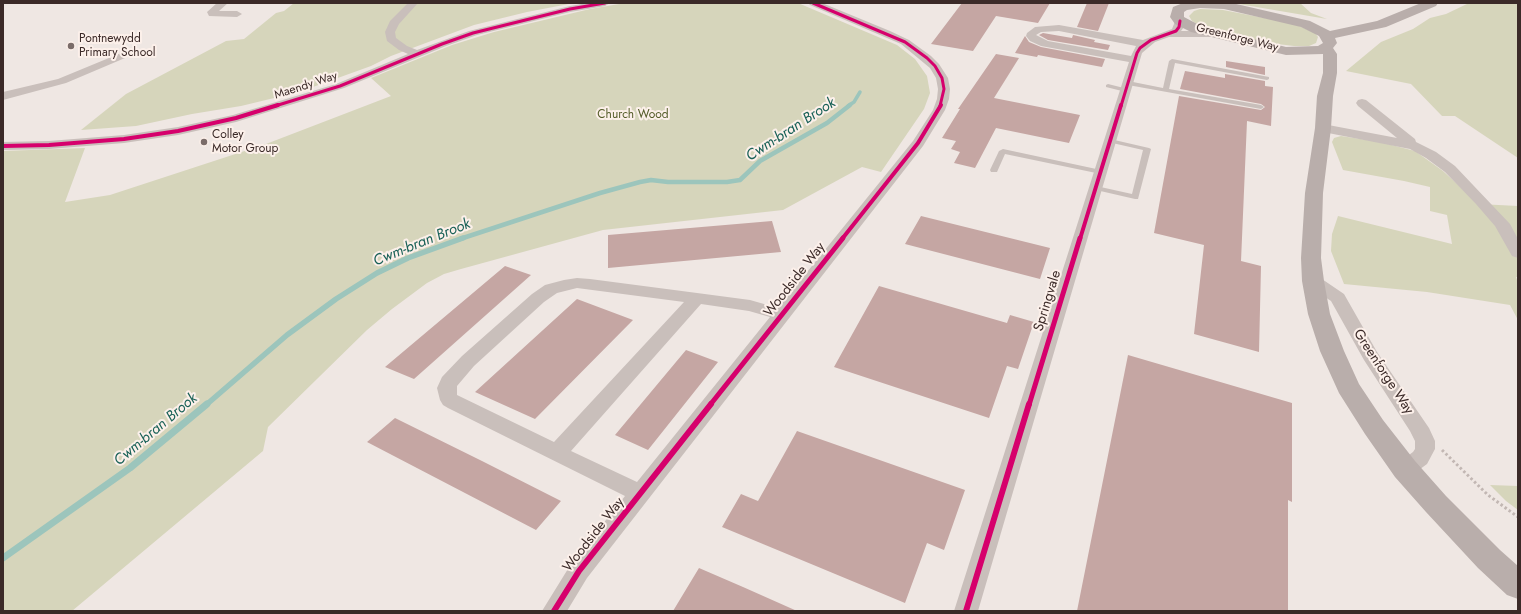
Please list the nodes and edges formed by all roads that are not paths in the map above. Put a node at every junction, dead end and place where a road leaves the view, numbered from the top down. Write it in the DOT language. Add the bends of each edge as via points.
graph roads {
  1 [pos="223,3"];
  2 [pos="414,3"];
  3 [pos="605,3"];
  4 [pos="813,3"];
  5 [pos="1432,3"];
  6 [pos="1180,10"];
  7 [pos="236,14"];
  8 [pos="1298,22"];
  9 [pos="1370,26"];
  10 [pos="1169,34"];
  11 [pos="1213,34"];
  12 [pos="1327,42"];
  13 [pos="1145,44"];
  14 [pos="1286,51"];
  15 [pos="417,54"];
  16 [pos="121,56"];
  17 [pos="1135,60"];
  18 [pos="1267,78"];
  19 [pos="1108,86"];
  20 [pos="1127,86"];
  21 [pos="1166,90"];
  22 [pos="3,96"];
  23 [pos="1325,96"];
  24 [pos="1362,104"];
  25 [pos="1261,107"];
  26 [pos="1323,128"];
  27 [pos="1110,141"];
  28 [pos="3,146"];
  29 [pos="1415,146"];
  30 [pos="994,170"];
  31 [pos="1098,180"];
  32 [pos="1518,253"];
  33 [pos="1313,281"];
  34 [pos="697,298"];
  35 [pos="782,315"];
  36 [pos="557,452"];
  37 [pos="1405,470"];
  38 [pos="641,494"];
  39 [pos="1518,585"];
  40 [pos="554,611"];
  41 [pos="966,611"];
  1 -- 7 [label="street" via="212,12 213,14"];
  2 -- 15 [label="street" via="394,23 390,32 391,39"];
  3 -- 15 [label="street, Maendy Way" via="473,33"];
  4 -- 35 [label="street, Woodside Way" via="886,33 918,50 935,66 942,78 944,89 934,121"];
  5 -- 9 [label="street, Greenforge Way"];
  6 -- 8 [label="street, Greenforge Way" via="1224,6"];
  6 -- 10 [label="street" via="1180,27"];
  6 -- 11 [label="street, Greenforge Way" via="1196,29"];
  8 -- 9 [label="street, Greenforge Way"];
  8 -- 12 [label="street, Greenforge Way" via="1320,30"];
  9 -- 12 [label="street, Greenforge Way"];
  10 -- 11 [label="street"];
  10 -- 13 [label="street"];
  11 -- 14 [label="street, Greenforge Way"];
  12 -- 14 [label="street, Greenforge Way" via="1307,51"];
  12 -- 23 [label="street, Greenforge Way" via="1330,73"];
  13 -- 17 [label="street, Springvale" via="1140,48"];
  13 -- 17 [label="street" via="1051,28 1038,29 1031,36 1045,44"];
  14 -- 23 [label="street, Greenforge Way" via="1314,67 1321,76"];
  15 -- 28 [label="street, Maendy Way" via="352,81 290,102 178,131 82,143"];
  16 -- 22 [label="street" via="62,81"];
  17 -- 20 [label="street, Springvale"];
  18 -- 21 [label="lane" via="1172,61"];
  19 -- 20 [label="lane"];
  20 -- 21 [label="lane"];
  20 -- 27 [label="street, Springvale"];
  21 -- 25 [label="lane"];
  23 -- 26 [label="street, Greenforge Way"];
  24 -- 29 [label="street"];
  26 -- 29 [label="street"];
  26 -- 33 [label="street, Greenforge Way" via="1314,193"];
  27 -- 31 [label="street, Springvale"];
  27 -- 31 [label="lane" via="1146,149 1135,197"];
  29 -- 32 [label="street" via="1450,169 1481,200 1502,224"];
  30 -- 31 [label="lane" via="1003,151"];
  31 -- 41 [label="street, Springvale"];
  33 -- 37 [label="street, Greenforge Way" via="1319,314 1348,387"];
  33 -- 37 [label="street, Greenforge Way" via="1338,298 1370,356 1419,428 1425,441 1425,449 1420,458"];
  34 -- 35 [label="street, Woodside Way" via="750,306"];
  34 -- 36 [label="street"];
  34 -- 36 [label="street, Woodside Way" via="577,283 551,289 474,356 449,382 446,388 450,400"];
  35 -- 38 [label="street, Woodside Way"];
  36 -- 38 [label="street, Woodside Way"];
  37 -- 39 [label="street, Greenforge Way" via="1489,559"];
  38 -- 40 [label="street, Woodside Way" via="579,571"];
}
